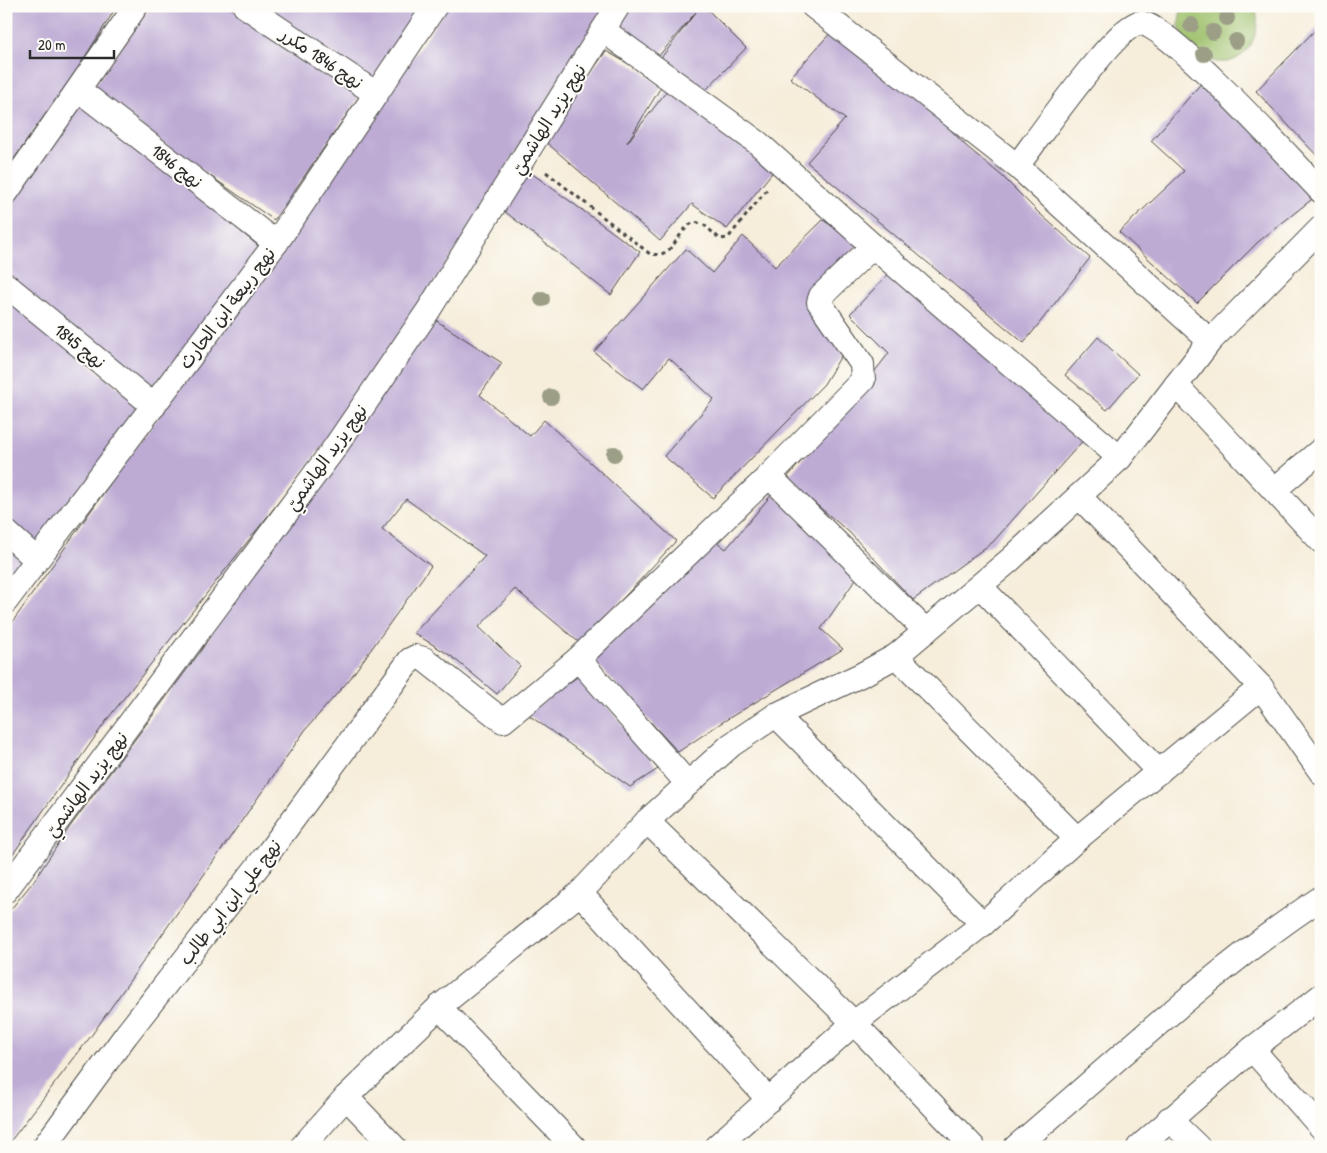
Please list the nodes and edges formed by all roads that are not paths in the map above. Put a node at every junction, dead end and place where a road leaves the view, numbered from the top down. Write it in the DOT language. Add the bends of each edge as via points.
graph roads {
  1 [pos="136,6"];
  2 [pos="245,6"];
  3 [pos="435,6"];
  4 [pos="618,6"];
  5 [pos="813,6"];
  6 [pos="603,30"];
  7 [pos="79,90"];
  8 [pos="375,93"];
  9 [pos="1017,166"];
  10 [pos="1321,191"];
  11 [pos="6,193"];
  12 [pos="1321,228"];
  13 [pos="276,243"];
  14 [pos="873,246"];
  15 [pos="6,285"];
  16 [pos="1210,341"];
  17 [pos="1176,385"];
  18 [pos="154,406"];
  19 [pos="1321,450"];
  20 [pos="1120,458"];
  21 [pos="769,476"];
  22 [pos="1274,490"];
  23 [pos="1079,496"];
  24 [pos="6,532"];
  25 [pos="1321,541"];
  26 [pos="37,560"];
  27 [pos="980,586"];
  28 [pos="6,601"];
  29 [pos="926,631"];
  30 [pos="896,656"];
  31 [pos="578,659"];
  32 [pos="1261,687"];
  33 [pos="776,715"];
  34 [pos="1160,772"];
  35 [pos="1321,772"];
  36 [pos="688,784"];
  37 [pos="647,821"];
  38 [pos="1077,839"];
  39 [pos="6,890"];
  40 [pos="580,894"];
  41 [pos="1321,898"];
  42 [pos="983,924"];
  43 [pos="1321,996"];
  44 [pos="438,1006"];
  45 [pos="854,1023"];
  46 [pos="1252,1049"];
  47 [pos="346,1097"];
  48 [pos="768,1100"];
  49 [pos="1170,1119"];
  50 [pos="1321,1127"];
  51 [pos="44,1147"];
  52 [pos="302,1147"];
  53 [pos="394,1147"];
  54 [pos="574,1147"];
  55 [pos="716,1147"];
  56 [pos="973,1147"];
  57 [pos="1016,1147"];
  58 [pos="1139,1147"];
  59 [pos="1198,1147"];
  1 -- 7 [label="street"];
  2 -- 8 [label="street, نهج 1846 مكرر"];
  3 -- 8 [label="street, نهج ربيعة ابن الحارث"];
  4 -- 6 [label="street, نهج يزيد الهاشميّ"];
  5 -- 9 [label="street"];
  6 -- 14 [label="street" via="758,143"];
  6 -- 39 [label="street, نهج يزيد الهاشميّ" via="428,311 333,450"];
  7 -- 11 [label="street"];
  7 -- 13 [label="street, نهج 1846"];
  8 -- 13 [label="street, نهج ربيعة ابن الحارث"];
  9 -- 10 [label="street" via="1098,59 1126,30 1138,23 1148,23 1170,39 1216,83"];
  9 -- 16 [label="street"];
  12 -- 16 [label="street"];
  13 -- 18 [label="street, نهج ربيعة ابن الحارث"];
  14 -- 20 [label="street"];
  14 -- 21 [label="street" via="821,296 819,302 862,364 863,380"];
  15 -- 18 [label="street, نهج 1845"];
  16 -- 17 [label="street"];
  17 -- 20 [label="street"];
  17 -- 22 [label="street"];
  18 -- 26 [label="street, نهج ربيعة ابن الحارث"];
  19 -- 22 [label="street"];
  20 -- 23 [label="street"];
  21 -- 29 [label="street"];
  21 -- 31 [label="street"];
  22 -- 25 [label="street"];
  23 -- 27 [label="street"];
  23 -- 32 [label="street"];
  24 -- 26 [label="street"];
  26 -- 28 [label="street, نهج ربيعة ابن الحارث"];
  27 -- 29 [label="street"];
  27 -- 34 [label="street"];
  29 -- 30 [label="street"];
  30 -- 33 [label="street"];
  30 -- 38 [label="street"];
  31 -- 36 [label="street"];
  31 -- 51 [label="street, نهج علي ابن ابي طالب" via="504,720 424,659 416,657 410,660 269,852 126,1035"];
  32 -- 34 [label="street"];
  32 -- 35 [label="street"];
  33 -- 36 [label="street" via="731,745"];
  33 -- 42 [label="street"];
  34 -- 38 [label="street"];
  36 -- 37 [label="street"];
  37 -- 40 [label="street"];
  37 -- 45 [label="street"];
  38 -- 42 [label="street"];
  40 -- 44 [label="street"];
  40 -- 48 [label="street"];
  41 -- 57 [label="street" via="1266,934 1219,972"];
  42 -- 45 [label="street"];
  43 -- 46 [label="street"];
  44 -- 47 [label="street"];
  44 -- 54 [label="street"];
  45 -- 48 [label="street"];
  45 -- 56 [label="street"];
  46 -- 49 [label="street"];
  46 -- 50 [label="street"];
  47 -- 52 [label="street"];
  47 -- 53 [label="street"];
  48 -- 55 [label="street"];
  49 -- 58 [label="street"];
  49 -- 59 [label="street"];
}
